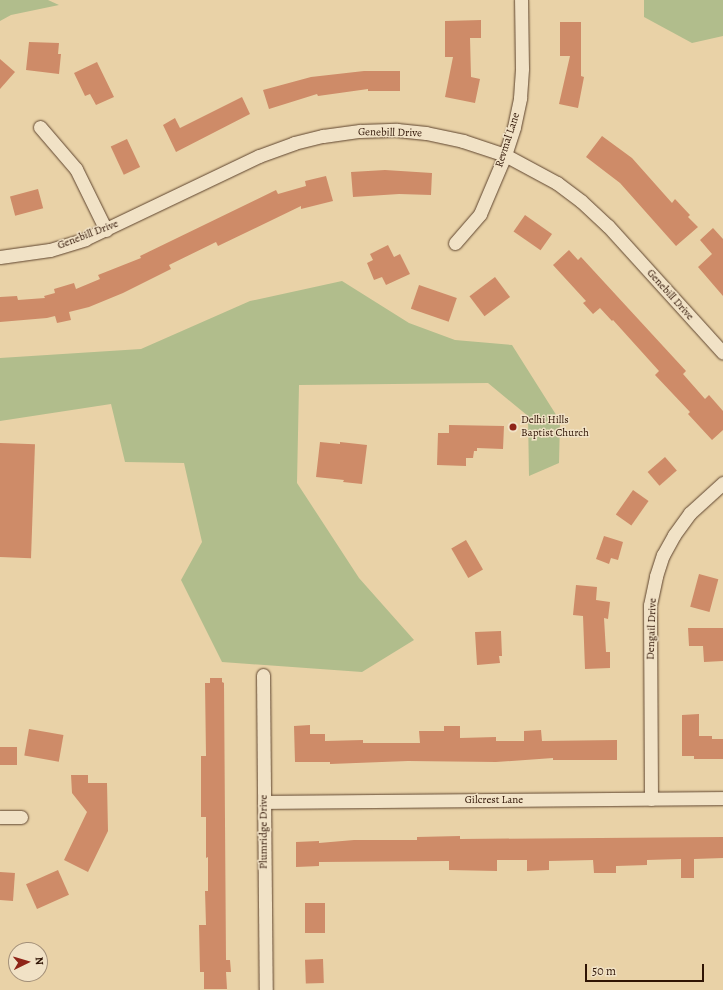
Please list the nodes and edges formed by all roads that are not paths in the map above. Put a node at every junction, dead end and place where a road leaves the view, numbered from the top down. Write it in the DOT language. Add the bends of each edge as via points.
graph roads {
  1 [pos="521,0"];
  2 [pos="40,127"];
  3 [pos="505,155"];
  4 [pos="106,230"];
  5 [pos="455,243"];
  6 [pos="0,257"];
  7 [pos="723,353"];
  8 [pos="723,483"];
  9 [pos="263,675"];
  10 [pos="723,798"];
  11 [pos="651,799"];
  12 [pos="264,802"];
  13 [pos="0,817"];
  14 [pos="21,817"];
  15 [pos="266,990"];
  1 -- 3 [label="street, Revmal Lane" via="520,98"];
  2 -- 4 [label="street" via="76,169"];
  3 -- 4 [label="street, Genebill Drive" via="426,133 397,130 360,131 323,136 259,156"];
  3 -- 5 [label="street, Revmal Lane" via="480,214"];
  3 -- 7 [label="street, Genebill Drive" via="557,183 608,226"];
  4 -- 6 [label="street, Genebill Drive" via="50,250"];
  8 -- 11 [label="street, Dengail Drive" via="690,513 674,535 663,555 656,576 650,605"];
  9 -- 12 [label="street, Plumridge Drive"];
  10 -- 11 [label="street, Gilcrest Lane"];
  11 -- 12 [label="street, Gilcrest Lane"];
  12 -- 15 [label="street, Plumridge Drive"];
  13 -- 14 [label="street"];
}
